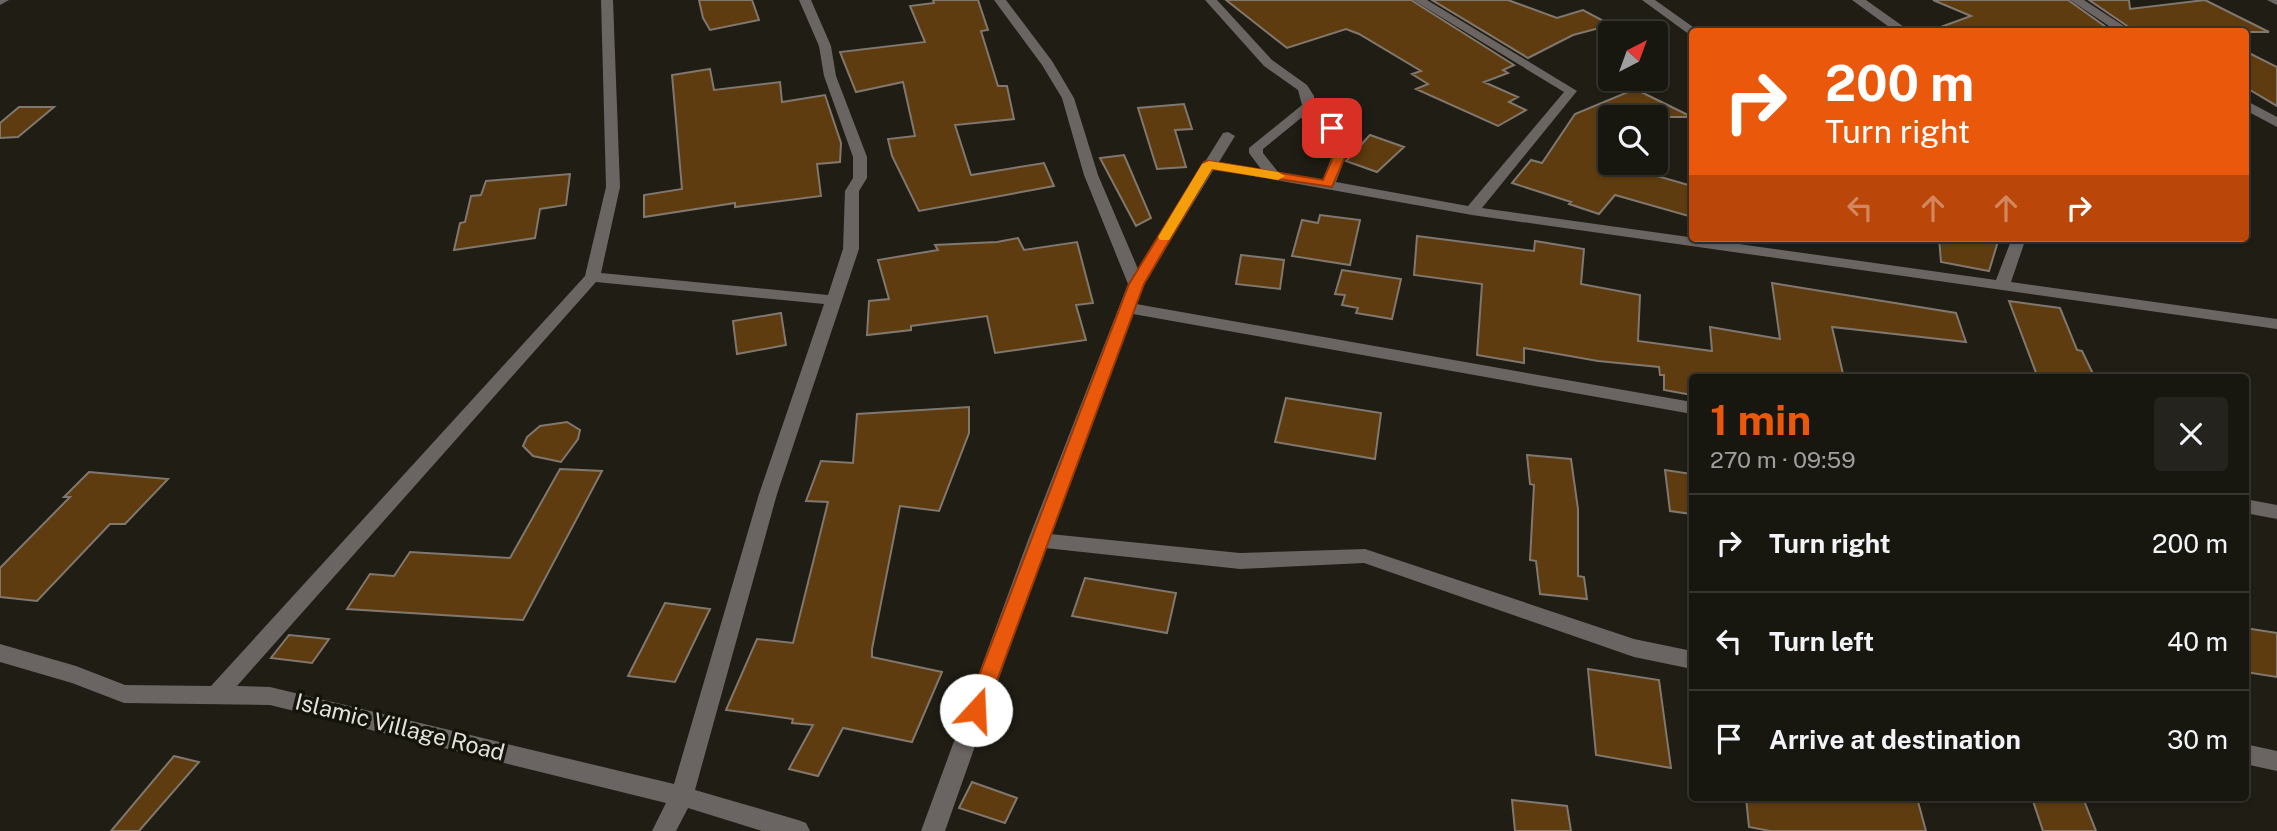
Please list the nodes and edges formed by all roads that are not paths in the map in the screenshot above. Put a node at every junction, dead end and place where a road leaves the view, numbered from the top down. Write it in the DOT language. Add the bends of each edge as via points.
graph roads {
  1 [pos="607,0"];
  2 [pos="805,0"];
  3 [pos="1000,0"];
  4 [pos="1211,0"];
  5 [pos="1419,0"];
  6 [pos="1648,0"];
  7 [pos="1858,0"];
  8 [pos="2076,0"];
  9 [pos="1899,28"];
  10 [pos="2121,28"];
  11 [pos="1689,29"];
  12 [pos="2249,106"];
  13 [pos="1301,113"];
  14 [pos="2277,123"];
  15 [pos="1228,136"];
  16 [pos="1209,164"];
  17 [pos="1273,175"];
  18 [pos="1328,185"];
  19 [pos="1472,211"];
  20 [pos="1689,237"];
  21 [pos="2018,242"];
  22 [pos="1741,243"];
  23 [pos="592,277"];
  24 [pos="1136,284"];
  25 [pos="2002,286"];
  26 [pos="834,300"];
  27 [pos="1128,308"];
  28 [pos="2277,324"];
  29 [pos="1689,407"];
  30 [pos="2249,507"];
  31 [pos="2277,512"];
  32 [pos="1038,540"];
  33 [pos="0,653"];
  34 [pos="1689,659"];
  35 [pos="216,695"];
  36 [pos="2249,755"];
  37 [pos="2277,761"];
  38 [pos="682,796"];
  39 [pos="664,831"];
  40 [pos="798,831"];
  41 [pos="933,831"];
  1 -- 23 [label="street" via="613,187"];
  2 -- 26 [label="street" via="825,46 830,76 860,157 860,178 852,191 851,249"];
  3 -- 24 [label="street" via="1068,98 1091,175"];
  4 -- 13 [label="street" via="1268,63 1303,88 1308,106"];
  5 -- 19 [label="street" via="1572,92"];
  6 -- 11 [label="street"];
  7 -- 9 [label="street"];
  8 -- 10 [label="street"];
  12 -- 14 [label="street"];
  13 -- 17 [label="street" via="1256,148"];
  13 -- 18 [label="street" via="1332,128 1341,138 1342,148"];
  15 -- 16 [label="street"];
  16 -- 17 [label="street"];
  16 -- 24 [label="street"];
  17 -- 18 [label="street"];
  18 -- 19 [label="street"];
  19 -- 20 [label="street"];
  21 -- 25 [label="street"];
  22 -- 25 [label="street"];
  23 -- 26 [label="street"];
  23 -- 35 [label="street"];
  24 -- 27 [label="street"];
  25 -- 28 [label="street"];
  26 -- 38 [label="street" via="768,494"];
  27 -- 29 [label="street"];
  27 -- 32 [label="street"];
  30 -- 31 [label="street"];
  32 -- 34 [label="street" via="1240,561 1365,556 1634,648"];
  32 -- 41 [label="street"];
  33 -- 35 [label="street, Islamic Village Road" via="76,675 124,695"];
  35 -- 38 [label="street, Islamic Village Road" via="270,696"];
  36 -- 37 [label="street"];
  38 -- 39 [label="street"];
  38 -- 40 [label="street, Islamic Village Road"];
}
